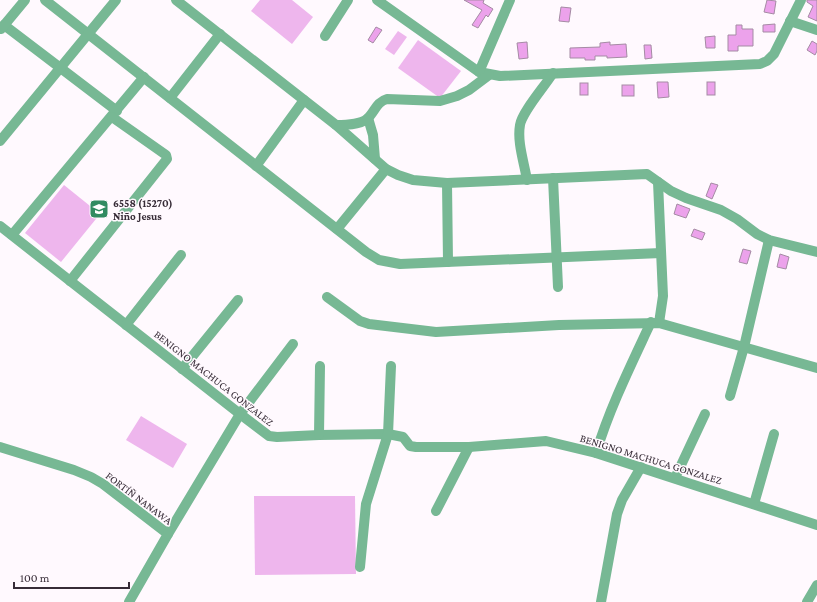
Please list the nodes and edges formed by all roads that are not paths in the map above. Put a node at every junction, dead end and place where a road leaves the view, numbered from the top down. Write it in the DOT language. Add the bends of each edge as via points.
graph roads {
  1 [pos="25,0"];
  2 [pos="45,0"];
  3 [pos="116,0"];
  4 [pos="176,0"];
  5 [pos="348,0"];
  6 [pos="377,0"];
  7 [pos="511,0"];
  8 [pos="801,0"];
  9 [pos="790,21"];
  10 [pos="2,28"];
  11 [pos="817,30"];
  12 [pos="88,34"];
  13 [pos="220,34"];
  14 [pos="325,36"];
  15 [pos="60,68"];
  16 [pos="484,73"];
  17 [pos="553,73"];
  18 [pos="144,78"];
  19 [pos="170,98"];
  20 [pos="304,100"];
  21 [pos="114,114"];
  22 [pos="368,118"];
  23 [pos="336,125"];
  24 [pos="0,141"];
  25 [pos="374,159"];
  26 [pos="256,166"];
  27 [pos="386,169"];
  28 [pos="553,178"];
  29 [pos="527,180"];
  30 [pos="658,182"];
  31 [pos="447,183"];
  32 [pos="0,226"];
  33 [pos="337,229"];
  34 [pos="12,235"];
  35 [pos="769,240"];
  36 [pos="817,252"];
  37 [pos="662,253"];
  38 [pos="181,255"];
  39 [pos="558,257"];
  40 [pos="448,262"];
  41 [pos="70,282"];
  42 [pos="558,286"];
  43 [pos="327,297"];
  44 [pos="238,300"];
  45 [pos="655,322"];
  46 [pos="126,325"];
  47 [pos="293,344"];
  48 [pos="744,346"];
  49 [pos="320,366"];
  50 [pos="391,366"];
  51 [pos="817,368"];
  52 [pos="182,369"];
  53 [pos="730,396"];
  54 [pos="240,414"];
  55 [pos="705,414"];
  56 [pos="388,434"];
  57 [pos="774,434"];
  58 [pos="319,435"];
  59 [pos="0,447"];
  60 [pos="469,447"];
  61 [pos="596,452"];
  62 [pos="641,467"];
  63 [pos="675,478"];
  64 [pos="754,504"];
  65 [pos="436,511"];
  66 [pos="817,525"];
  67 [pos="168,534"];
  68 [pos="360,567"];
  69 [pos="817,585"];
  70 [pos="129,602"];
  71 [pos="601,602"];
  72 [pos="807,602"];
  1 -- 10 [label="street"];
  2 -- 12 [label="street"];
  3 -- 12 [label="street"];
  4 -- 13 [label="street"];
  5 -- 14 [label="street"];
  6 -- 16 [label="street"];
  7 -- 16 [label="street"];
  8 -- 9 [label="street"];
  9 -- 11 [label="street"];
  9 -- 17 [label="street" via="774,54 760,64"];
  10 -- 15 [label="street"];
  12 -- 15 [label="street"];
  12 -- 18 [label="street"];
  13 -- 19 [label="street"];
  13 -- 20 [label="street"];
  15 -- 21 [label="street"];
  15 -- 24 [label="street"];
  16 -- 17 [label="street" via="500,76"];
  16 -- 22 [label="street" via="469,90 440,101 382,100"];
  17 -- 29 [label="street" via="520,123 519,138"];
  18 -- 19 [label="street"];
  18 -- 21 [label="street"];
  19 -- 26 [label="street"];
  20 -- 23 [label="street"];
  20 -- 26 [label="street"];
  21 -- 34 [label="street"];
  21 -- 41 [label="street" via="168,159"];
  22 -- 23 [label="street"];
  22 -- 25 [label="street" via="373,135"];
  23 -- 25 [label="street"];
  25 -- 27 [label="street"];
  26 -- 33 [label="street"];
  27 -- 31 [label="street" via="414,180"];
  27 -- 33 [label="street"];
  28 -- 29 [label="street"];
  28 -- 30 [label="street" via="641,173"];
  28 -- 39 [label="street"];
  29 -- 31 [label="street"];
  30 -- 35 [label="street" via="686,198 720,210"];
  30 -- 37 [label="street"];
  31 -- 40 [label="street"];
  32 -- 34 [label="street, BENIGNO MACHUCA GONZALEZ"];
  33 -- 40 [label="street" via="379,260 400,264"];
  34 -- 41 [label="street, BENIGNO MACHUCA GONZALEZ"];
  35 -- 36 [label="street"];
  35 -- 48 [label="street"];
  37 -- 39 [label="street"];
  37 -- 45 [label="street" via="663,296"];
  38 -- 46 [label="street"];
  39 -- 40 [label="street"];
  39 -- 42 [label="street"];
  41 -- 46 [label="street, BENIGNO MACHUCA GONZALEZ"];
  43 -- 45 [label="street" via="369,324 436,332"];
  44 -- 52 [label="street"];
  45 -- 48 [label="street"];
  45 -- 61 [label="street" via="613,407"];
  46 -- 52 [label="street, BENIGNO MACHUCA GONZALEZ"];
  47 -- 54 [label="street"];
  48 -- 51 [label="street"];
  48 -- 53 [label="street"];
  49 -- 58 [label="street"];
  50 -- 56 [label="street"];
  52 -- 54 [label="street, BENIGNO MACHUCA GONZALEZ"];
  54 -- 58 [label="street, BENIGNO MACHUCA GONZALEZ" via="269,436 277,438"];
  54 -- 67 [label="street"];
  55 -- 63 [label="street"];
  56 -- 58 [label="street, BENIGNO MACHUCA GONZALEZ"];
  56 -- 60 [label="street, BENIGNO MACHUCA GONZALEZ" via="403,437 413,447"];
  56 -- 68 [label="street" via="366,504"];
  57 -- 64 [label="street"];
  59 -- 67 [label="street, FORTÍÑ NANAWA" via="91,477"];
  60 -- 61 [label="street, BENIGNO MACHUCA GONZALEZ" via="546,441"];
  60 -- 65 [label="street"];
  61 -- 62 [label="street, BENIGNO MACHUCA GONZALEZ"];
  62 -- 63 [label="street, BENIGNO MACHUCA GONZALEZ"];
  62 -- 71 [label="street" via="617,514"];
  63 -- 64 [label="street, BENIGNO MACHUCA GONZALEZ"];
  64 -- 66 [label="street, BENIGNO MACHUCA GONZALEZ"];
  67 -- 70 [label="street, FORTÍÑ NANAWA"];
  69 -- 72 [label="street"];
}
